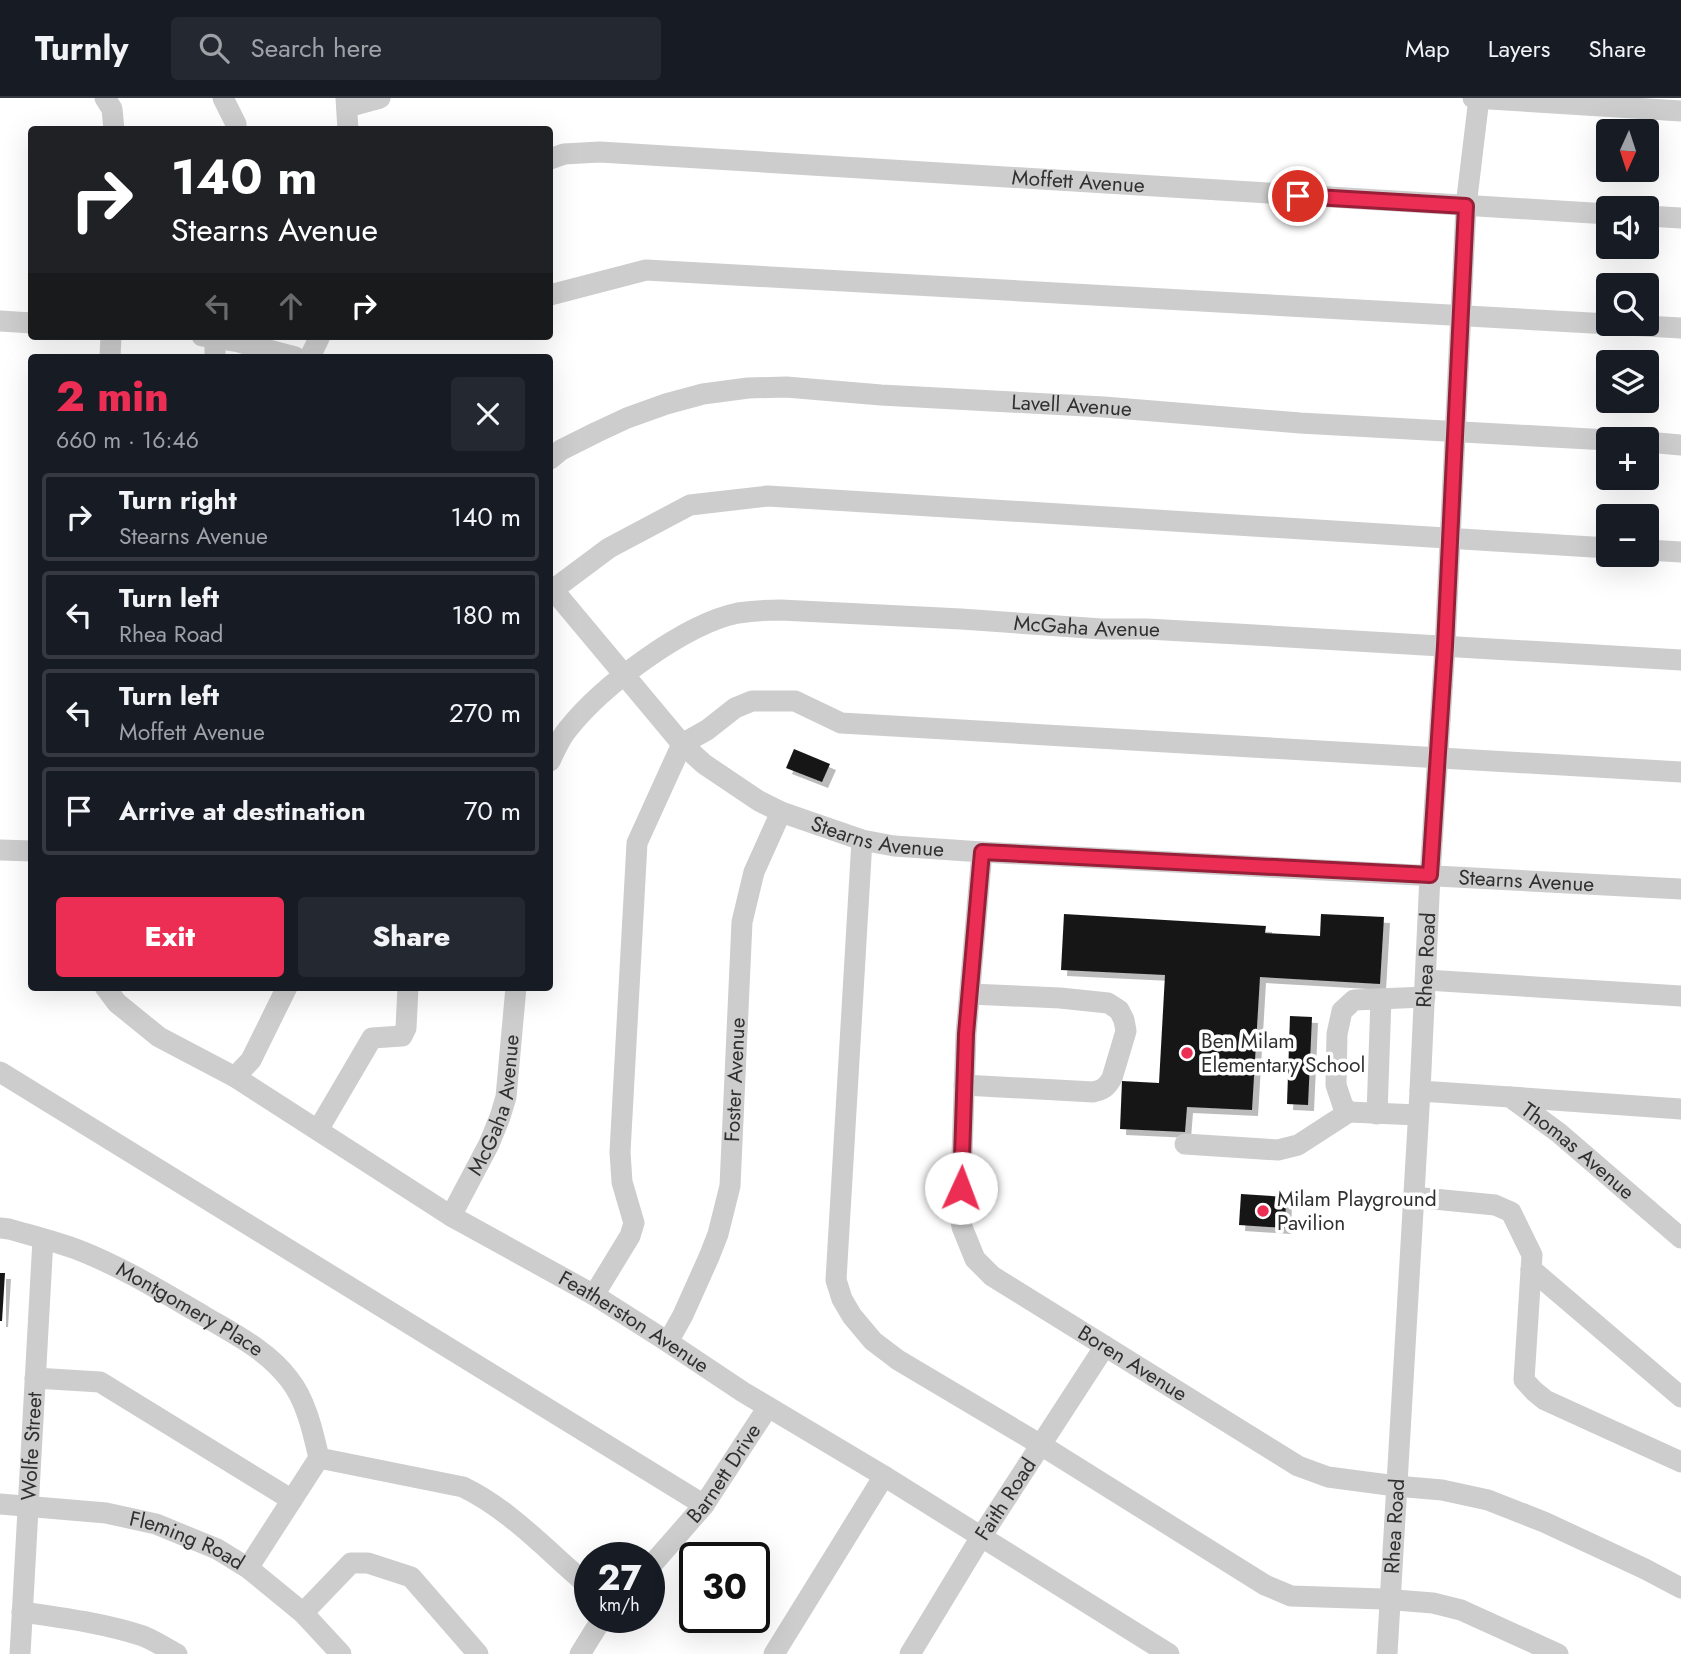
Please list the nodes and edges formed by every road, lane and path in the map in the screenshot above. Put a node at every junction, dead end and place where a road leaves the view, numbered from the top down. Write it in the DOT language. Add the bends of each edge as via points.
graph roads {
  1 [pos="105,98"];
  2 [pos="223,98"];
  3 [pos="380,98"];
  4 [pos="1473,98"];
  5 [pos="1479,98"];
  6 [pos="347,103"];
  7 [pos="1681,111"];
  8 [pos="114,126"];
  9 [pos="236,126"];
  10 [pos="348,126"];
  11 [pos="553,158"];
  12 [pos="1466,206"];
  13 [pos="1596,213"];
  14 [pos="1659,217"];
  15 [pos="1681,218"];
  16 [pos="553,294"];
  17 [pos="1461,316"];
  18 [pos="0,321"];
  19 [pos="28,323"];
  20 [pos="1681,328"];
  21 [pos="212,342"];
  22 [pos="284,354"];
  23 [pos="1455,432"];
  24 [pos="1596,439"];
  25 [pos="1659,443"];
  26 [pos="1681,444"];
  27 [pos="553,456"];
  28 [pos="1450,539"];
  29 [pos="1596,547"];
  30 [pos="1659,551"];
  31 [pos="1681,552"];
  32 [pos="553,587"];
  33 [pos="553,593"];
  34 [pos="1445,646"];
  35 [pos="1681,660"];
  36 [pos="624,676"];
  37 [pos="682,744"];
  38 [pos="553,755"];
  39 [pos="1438,759"];
  40 [pos="1681,772"];
  41 [pos="781,812"];
  42 [pos="862,840"];
  43 [pos="0,850"];
  44 [pos="28,852"];
  45 [pos="982,852"];
  46 [pos="1430,875"];
  47 [pos="1681,889"];
  48 [pos="1425,988"];
  49 [pos="108,991"];
  50 [pos="280,991"];
  51 [pos="408,991"];
  52 [pos="516,991"];
  53 [pos="970,993"];
  54 [pos="1681,996"];
  55 [pos="1381,999"];
  56 [pos="0,1072"];
  57 [pos="235,1077"];
  58 [pos="964,1085"];
  59 [pos="1420,1091"];
  60 [pos="1510,1097"];
  61 [pos="1681,1109"];
  62 [pos="1349,1112"];
  63 [pos="1377,1114"];
  64 [pos="1418,1115"];
  65 [pos="318,1130"];
  66 [pos="1185,1144"];
  67 [pos="1413,1197"];
  68 [pos="452,1216"];
  69 [pos="0,1228"];
  70 [pos="1681,1238"];
  71 [pos="43,1239"];
  72 [pos="1531,1269"];
  73 [pos="594,1295"];
  74 [pos="668,1342"];
  75 [pos="1105,1346"];
  76 [pos="35,1378"];
  77 [pos="1681,1397"];
  78 [pos="768,1407"];
  79 [pos="1041,1445"];
  80 [pos="319,1458"];
  81 [pos="1681,1462"];
  82 [pos="884,1476"];
  83 [pos="1396,1486"];
  84 [pos="292,1500"];
  85 [pos="0,1504"];
  86 [pos="704,1505"];
  87 [pos="29,1506"];
  88 [pos="981,1537"];
  89 [pos="665,1550"];
  90 [pos="248,1568"];
  91 [pos="574,1573"];
  92 [pos="1681,1588"];
  93 [pos="1390,1600"];
  94 [pos="22,1612"];
  95 [pos="303,1614"];
  96 [pos="593,1633"];
  97 [pos="20,1654"];
  98 [pos="177,1654"];
  99 [pos="341,1654"];
  100 [pos="478,1654"];
  101 [pos="580,1654"];
  102 [pos="774,1654"];
  103 [pos="910,1654"];
  104 [pos="1169,1654"];
  105 [pos="1387,1654"];
  106 [pos="1558,1654"];
  1 -- 8 [label="street" via="113,109"];
  2 -- 9 [label="street"];
  3 -- 6 [label="street"];
  4 -- 5 [label="street"];
  5 -- 7 [label="street"];
  5 -- 12 [label="street, Rhea Road"];
  6 -- 10 [label="street"];
  11 -- 12 [label="street, Moffett Avenue" via="600,152"];
  12 -- 13 [label="street, Moffett Avenue"];
  12 -- 17 [label="street, Rhea Road"];
  14 -- 15 [label="street"];
  16 -- 17 [label="street" via="646,270"];
  17 -- 20 [label="street"];
  17 -- 23 [label="street, Rhea Road"];
  18 -- 19 [label="street"];
  21 -- 22 [label="street" via="239,342"];
  23 -- 24 [label="street, Lavell Avenue"];
  23 -- 27 [label="street, Lavell Avenue" via="748,388 666,404 627,418"];
  23 -- 28 [label="street, Rhea Road"];
  25 -- 26 [label="street"];
  28 -- 29 [label="street"];
  28 -- 32 [label="street" via="768,496 690,505 609,548"];
  28 -- 34 [label="street, Rhea Road"];
  30 -- 31 [label="street"];
  33 -- 36 [label="street, Stearns Avenue"];
  34 -- 35 [label="street, McGaha Avenue"];
  34 -- 36 [label="street, McGaha Avenue" via="781,610 736,614 697,628"];
  34 -- 39 [label="street, Rhea Road"];
  36 -- 37 [label="street, Stearns Avenue"];
  36 -- 38 [label="street, McGaha Avenue" via="589,705 566,731"];
  37 -- 39 [label="street" via="735,708 752,701 776,700 795,701 841,723"];
  37 -- 41 [label="street, Stearns Avenue"];
  37 -- 73 [label="street" via="637,843 620,1152 622,1182 634,1223"];
  39 -- 40 [label="street"];
  39 -- 46 [label="street, Rhea Road"];
  41 -- 42 [label="street, Stearns Avenue"];
  41 -- 74 [label="street, Foster Avenue" via="754,872 742,922 730,1186 709,1257"];
  42 -- 45 [label="street, Stearns Avenue"];
  42 -- 79 [label="street" via="836,1280 852,1316 873,1341"];
  43 -- 44 [label="street"];
  45 -- 46 [label="street, Stearns Avenue"];
  45 -- 53 [label="street, Boren Avenue"];
  46 -- 47 [label="street, Stearns Avenue"];
  46 -- 48 [label="street, Rhea Road"];
  48 -- 54 [label="street"];
  48 -- 55 [label="street"];
  48 -- 59 [label="street, Rhea Road"];
  49 -- 57 [label="street, Featherston Avenue" via="159,1037"];
  50 -- 57 [label="street" via="251,1060"];
  51 -- 65 [label="street" via="402,1036 372,1038"];
  52 -- 68 [label="street, McGaha Avenue" via="506,1097 489,1144"];
  53 -- 58 [label="street, Boren Avenue"];
  53 -- 58 [label="street" via="1108,1003 1119,1010 1126,1031 1112,1078 1103,1090"];
  55 -- 62 [label="street" via="1354,1000 1342,1011 1336,1085"];
  55 -- 63 [label="street"];
  56 -- 86 [label="street"];
  57 -- 65 [label="street, Featherston Avenue"];
  58 -- 75 [label="street, Boren Avenue" via="960,1214 975,1259 992,1276"];
  59 -- 60 [label="street, Thomas Avenue"];
  59 -- 64 [label="street, Rhea Road"];
  60 -- 61 [label="street"];
  60 -- 70 [label="street, Thomas Avenue"];
  62 -- 63 [label="street"];
  62 -- 66 [label="street" via="1298,1145 1278,1150"];
  63 -- 64 [label="street"];
  64 -- 67 [label="street, Rhea Road"];
  65 -- 68 [label="street, Featherston Avenue"];
  67 -- 72 [label="street" via="1495,1205 1511,1213 1532,1255"];
  67 -- 83 [label="street, Rhea Road"];
  68 -- 73 [label="street, Featherston Avenue"];
  69 -- 71 [label="street, Montgomery Place"];
  71 -- 76 [label="street, Wolfe Street"];
  71 -- 80 [label="street, Montgomery Place" via="79,1250 148,1283 255,1346 298,1391"];
  72 -- 77 [label="street"];
  72 -- 81 [label="street" via="1524,1380 1545,1400"];
  73 -- 74 [label="street, Featherston Avenue"];
  74 -- 78 [label="street, Featherston Avenue"];
  75 -- 79 [label="street, Faith Road"];
  75 -- 83 [label="street, Boren Avenue" via="1298,1466 1328,1477"];
  76 -- 84 [label="street" via="100,1382"];
  76 -- 87 [label="street, Wolfe Street"];
  78 -- 82 [label="street, Featherston Avenue"];
  78 -- 86 [label="street, Barnett Drive"];
  79 -- 88 [label="street, Faith Road"];
  79 -- 93 [label="street" via="1265,1585 1291,1596"];
  80 -- 84 [label="street"];
  80 -- 91 [label="street" via="463,1487 507,1514"];
  82 -- 88 [label="street, Featherston Avenue"];
  82 -- 102 [label="street"];
  83 -- 92 [label="street, Boren Avenue" via="1488,1500"];
  83 -- 93 [label="street, Rhea Road"];
  84 -- 90 [label="street"];
  85 -- 87 [label="street, Fleming Road"];
  86 -- 89 [label="street, Barnett Drive"];
  87 -- 90 [label="street, Fleming Road" via="106,1513 156,1524"];
  87 -- 94 [label="street, Wolfe Street"];
  88 -- 103 [label="street, Faith Road"];
  88 -- 104 [label="street, Featherston Avenue"];
  90 -- 95 [label="street, Fleming Road"];
  93 -- 105 [label="street, Rhea Road"];
  93 -- 106 [label="street" via="1461,1610"];
  94 -- 97 [label="street, Wolfe Street"];
  94 -- 98 [label="street" via="114,1628 145,1637"];
  95 -- 99 [label="street, Fleming Road"];
  95 -- 100 [label="street" via="351,1563 368,1563 411,1577"];
  96 -- 101 [label="street"];
}
